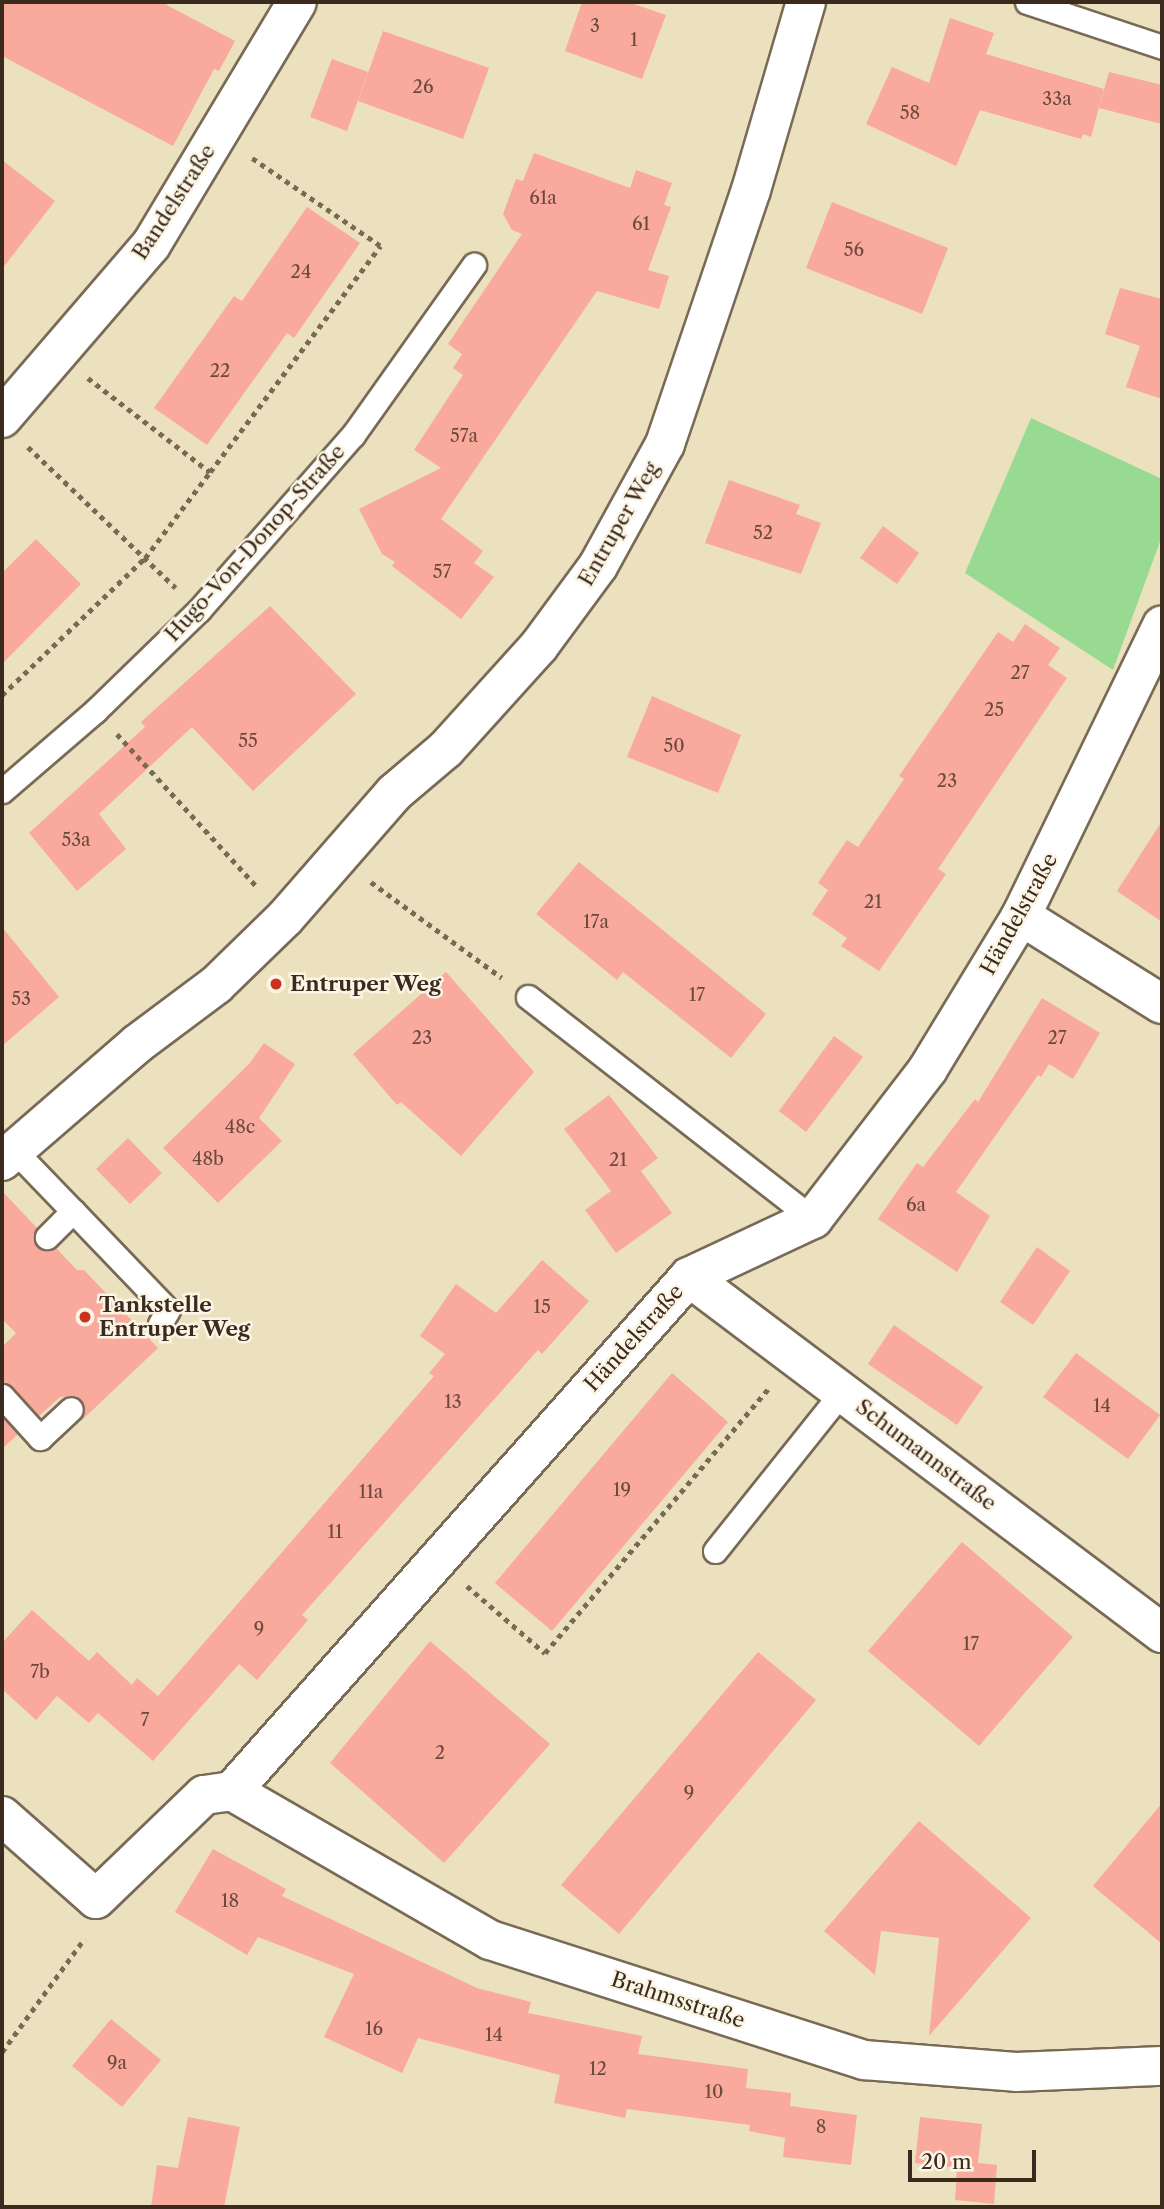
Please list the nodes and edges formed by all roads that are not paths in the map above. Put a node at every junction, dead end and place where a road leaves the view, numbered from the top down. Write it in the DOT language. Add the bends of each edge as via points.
graph roads {
  1 [pos="297,2"];
  2 [pos="806,2"];
  3 [pos="1027,2"];
  4 [pos="1162,47"];
  5 [pos="474,264"];
  6 [pos="11,429"];
  7 [pos="1162,625"];
  8 [pos="2,791"];
  9 [pos="1021,916"];
  10 [pos="528,997"];
  11 [pos="1162,1004"];
  12 [pos="8,1155"];
  13 [pos="73,1211"];
  14 [pos="813,1219"];
  15 [pos="47,1237"];
  16 [pos="688,1277"];
  17 [pos="160,1324"];
  18 [pos="842,1392"];
  19 [pos="2,1396"];
  20 [pos="71,1409"];
  21 [pos="715,1551"];
  22 [pos="1162,1633"];
  23 [pos="232,1791"];
  24 [pos="2,1816"];
  25 [pos="1162,2066"];
  1 -- 6 [label="street, Bandelstraße" via="151,245 57,355"];
  2 -- 12 [label="street, Entruper Weg" via="751,190 665,444 598,566 540,646 446,749 394,793 285,918 216,985 137,1044"];
  3 -- 4 [label="lane"];
  5 -- 8 [label="lane, Hugo-Von-Donop-Straße" via="353,435 199,610 95,711"];
  7 -- 9 [label="street, Händelstraße"];
  9 -- 11 [label="street"];
  9 -- 14 [label="street, Händelstraße" via="928,1069"];
  10 -- 14 [label="lane"];
  12 -- 13 [label="lane"];
  13 -- 15 [label="lane"];
  13 -- 17 [label="lane" via="168,1310"];
  14 -- 16 [label="street, Händelstraße"];
  16 -- 18 [label="street, Schumannstraße"];
  16 -- 23 [label="street, Händelstraße"];
  18 -- 21 [label="lane"];
  18 -- 22 [label="street, Schumannstraße"];
  19 -- 20 [label="lane" via="40,1438"];
  23 -- 24 [label="street" via="204,1795 96,1899"];
  23 -- 25 [label="street, Brahmsstraße" via="490,1940 864,2060 1016,2072"];
}
